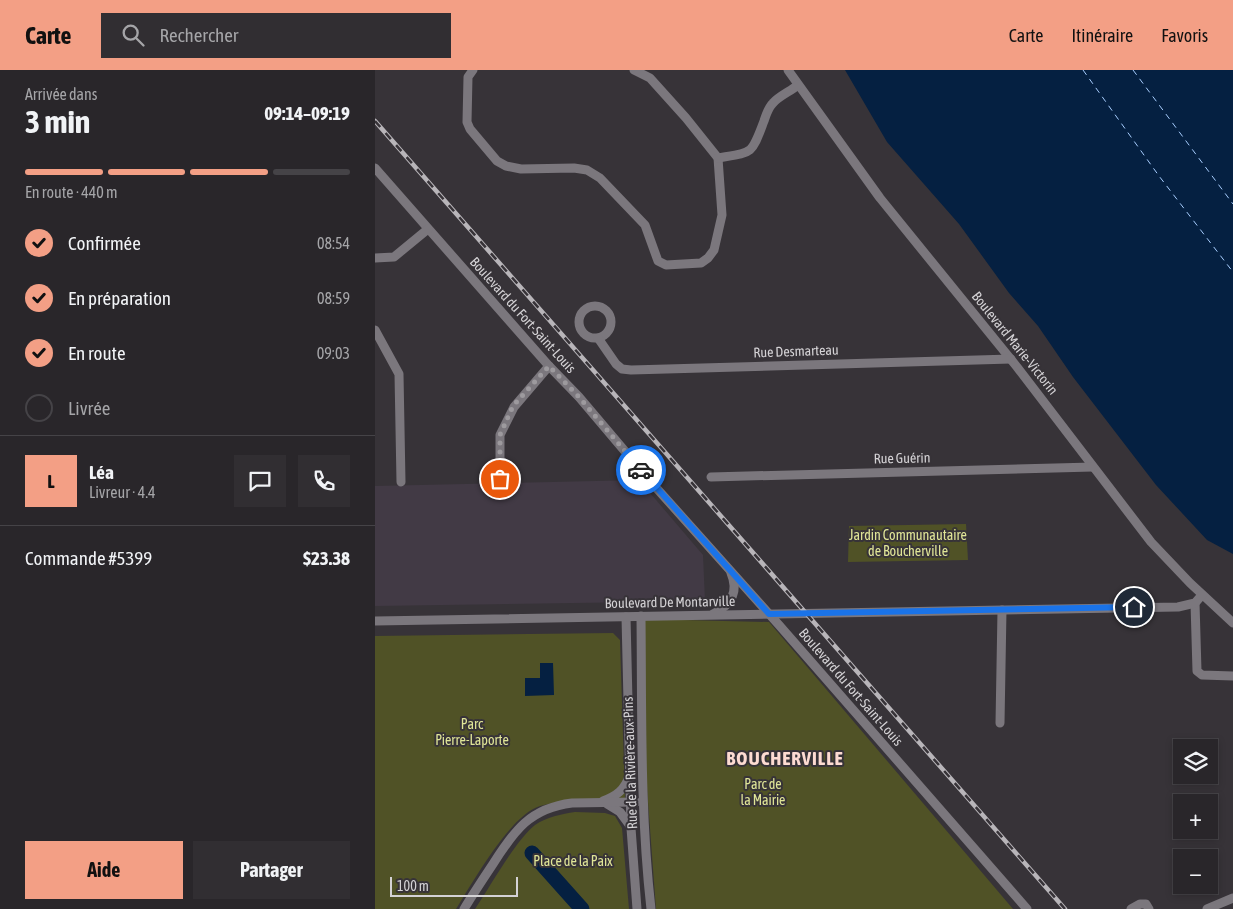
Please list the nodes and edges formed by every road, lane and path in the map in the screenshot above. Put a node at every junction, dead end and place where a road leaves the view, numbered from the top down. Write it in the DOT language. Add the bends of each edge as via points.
graph roads {
  1 [pos="473,70"];
  2 [pos="634,70"];
  3 [pos="788,70"];
  4 [pos="799,86"];
  5 [pos="718,158"];
  6 [pos="375,168"];
  7 [pos="428,228"];
  8 [pos="375,258"];
  9 [pos="375,330"];
  10 [pos="598,338"];
  11 [pos="1011,359"];
  12 [pos="549,366"];
  13 [pos="1093,466"];
  14 [pos="711,476"];
  15 [pos="500,479"];
  16 [pos="401,482"];
  17 [pos="729,569"];
  18 [pos="1202,596"];
  19 [pos="1195,603"];
  20 [pos="1001,610"];
  21 [pos="769,614"];
  22 [pos="710,615"];
  23 [pos="626,616"];
  24 [pos="641,616"];
  25 [pos="375,621"];
  26 [pos="1233,623"];
  27 [pos="1233,676"];
  28 [pos="1000,723"];
  29 [pos="631,769"];
  30 [pos="631,802"];
  31 [pos="644,802"];
  32 [pos="598,803"];
  33 [pos="631,828"];
  34 [pos="1233,898"];
  35 [pos="464,909"];
  36 [pos="637,909"];
  37 [pos="651,909"];
  38 [pos="1027,909"];
  39 [pos="1131,909"];
  40 [pos="1149,909"];
  41 [pos="1207,909"];
  1 -- 5 [label="street" via="468,77 467,122 497,161 521,169 587,170 600,178 645,225 658,261 666,265 701,263 714,250 722,214"];
  2 -- 5 [label="street" via="650,78"];
  3 -- 4 [label="street, Boulevard Marie-Victorin"];
  4 -- 5 [label="street" via="773,103 749,152"];
  4 -- 11 [label="street, Boulevard Marie-Victorin" via="880,198"];
  6 -- 7 [label="street, Boulevard du Fort-Saint-Louis"];
  7 -- 8 [label="street" via="394,257"];
  7 -- 12 [label="street, Boulevard du Fort-Saint-Louis"];
  9 -- 16 [label="street" via="399,374"];
  10 -- 11 [label="street, Rue Desmarteau" via="616,364 631,370"];
  11 -- 13 [label="street, Boulevard Marie-Victorin"];
  12 -- 15 [label="street" via="513,406 500,435"];
  12 -- 17 [label="street, Boulevard du Fort-Saint-Louis"];
  13 -- 14 [label="street, Rue Guérin"];
  13 -- 18 [label="street, Boulevard Marie-Victorin" via="1151,542"];
  17 -- 21 [label="street, Boulevard du Fort-Saint-Louis"];
  17 -- 22 [label="street" via="735,584 733,597 724,608"];
  18 -- 19 [label="street"];
  18 -- 26 [label="street, Boulevard Marie-Victorin"];
  19 -- 20 [label="street, Boulevard De Montarville" via="1178,607"];
  19 -- 27 [label="street" via="1197,671 1202,675"];
  20 -- 21 [label="street, Boulevard De Montarville"];
  20 -- 28 [label="street"];
  21 -- 22 [label="street, Boulevard De Montarville"];
  21 -- 38 [label="street, Boulevard du Fort-Saint-Louis"];
  22 -- 24 [label="street, Boulevard De Montarville"];
  23 -- 24 [label="street, Boulevard De Montarville"];
  23 -- 25 [label="street, Boulevard De Montarville"];
  23 -- 29 [label="street, Rue de la Rivière-aux-Pins"];
  24 -- 31 [label="street, Rue de la Rivière-aux-Pins"];
  29 -- 30 [label="street, Rue de la Rivière-aux-Pins"];
  29 -- 32 [label="street" via="622,789"];
  30 -- 31 [label="street"];
  30 -- 32 [label="street"];
  30 -- 33 [label="street, Rue de la Rivière-aux-Pins"];
  31 -- 37 [label="street, Rue de la Rivière-aux-Pins"];
  32 -- 33 [label="street" via="615,808"];
  32 -- 35 [label="street" via="551,807 520,826"];
  33 -- 36 [label="street, Rue de la Rivière-aux-Pins"];
  34 -- 41 [label="street"];
  39 -- 40 [label="street" via="1142,904"];
}
